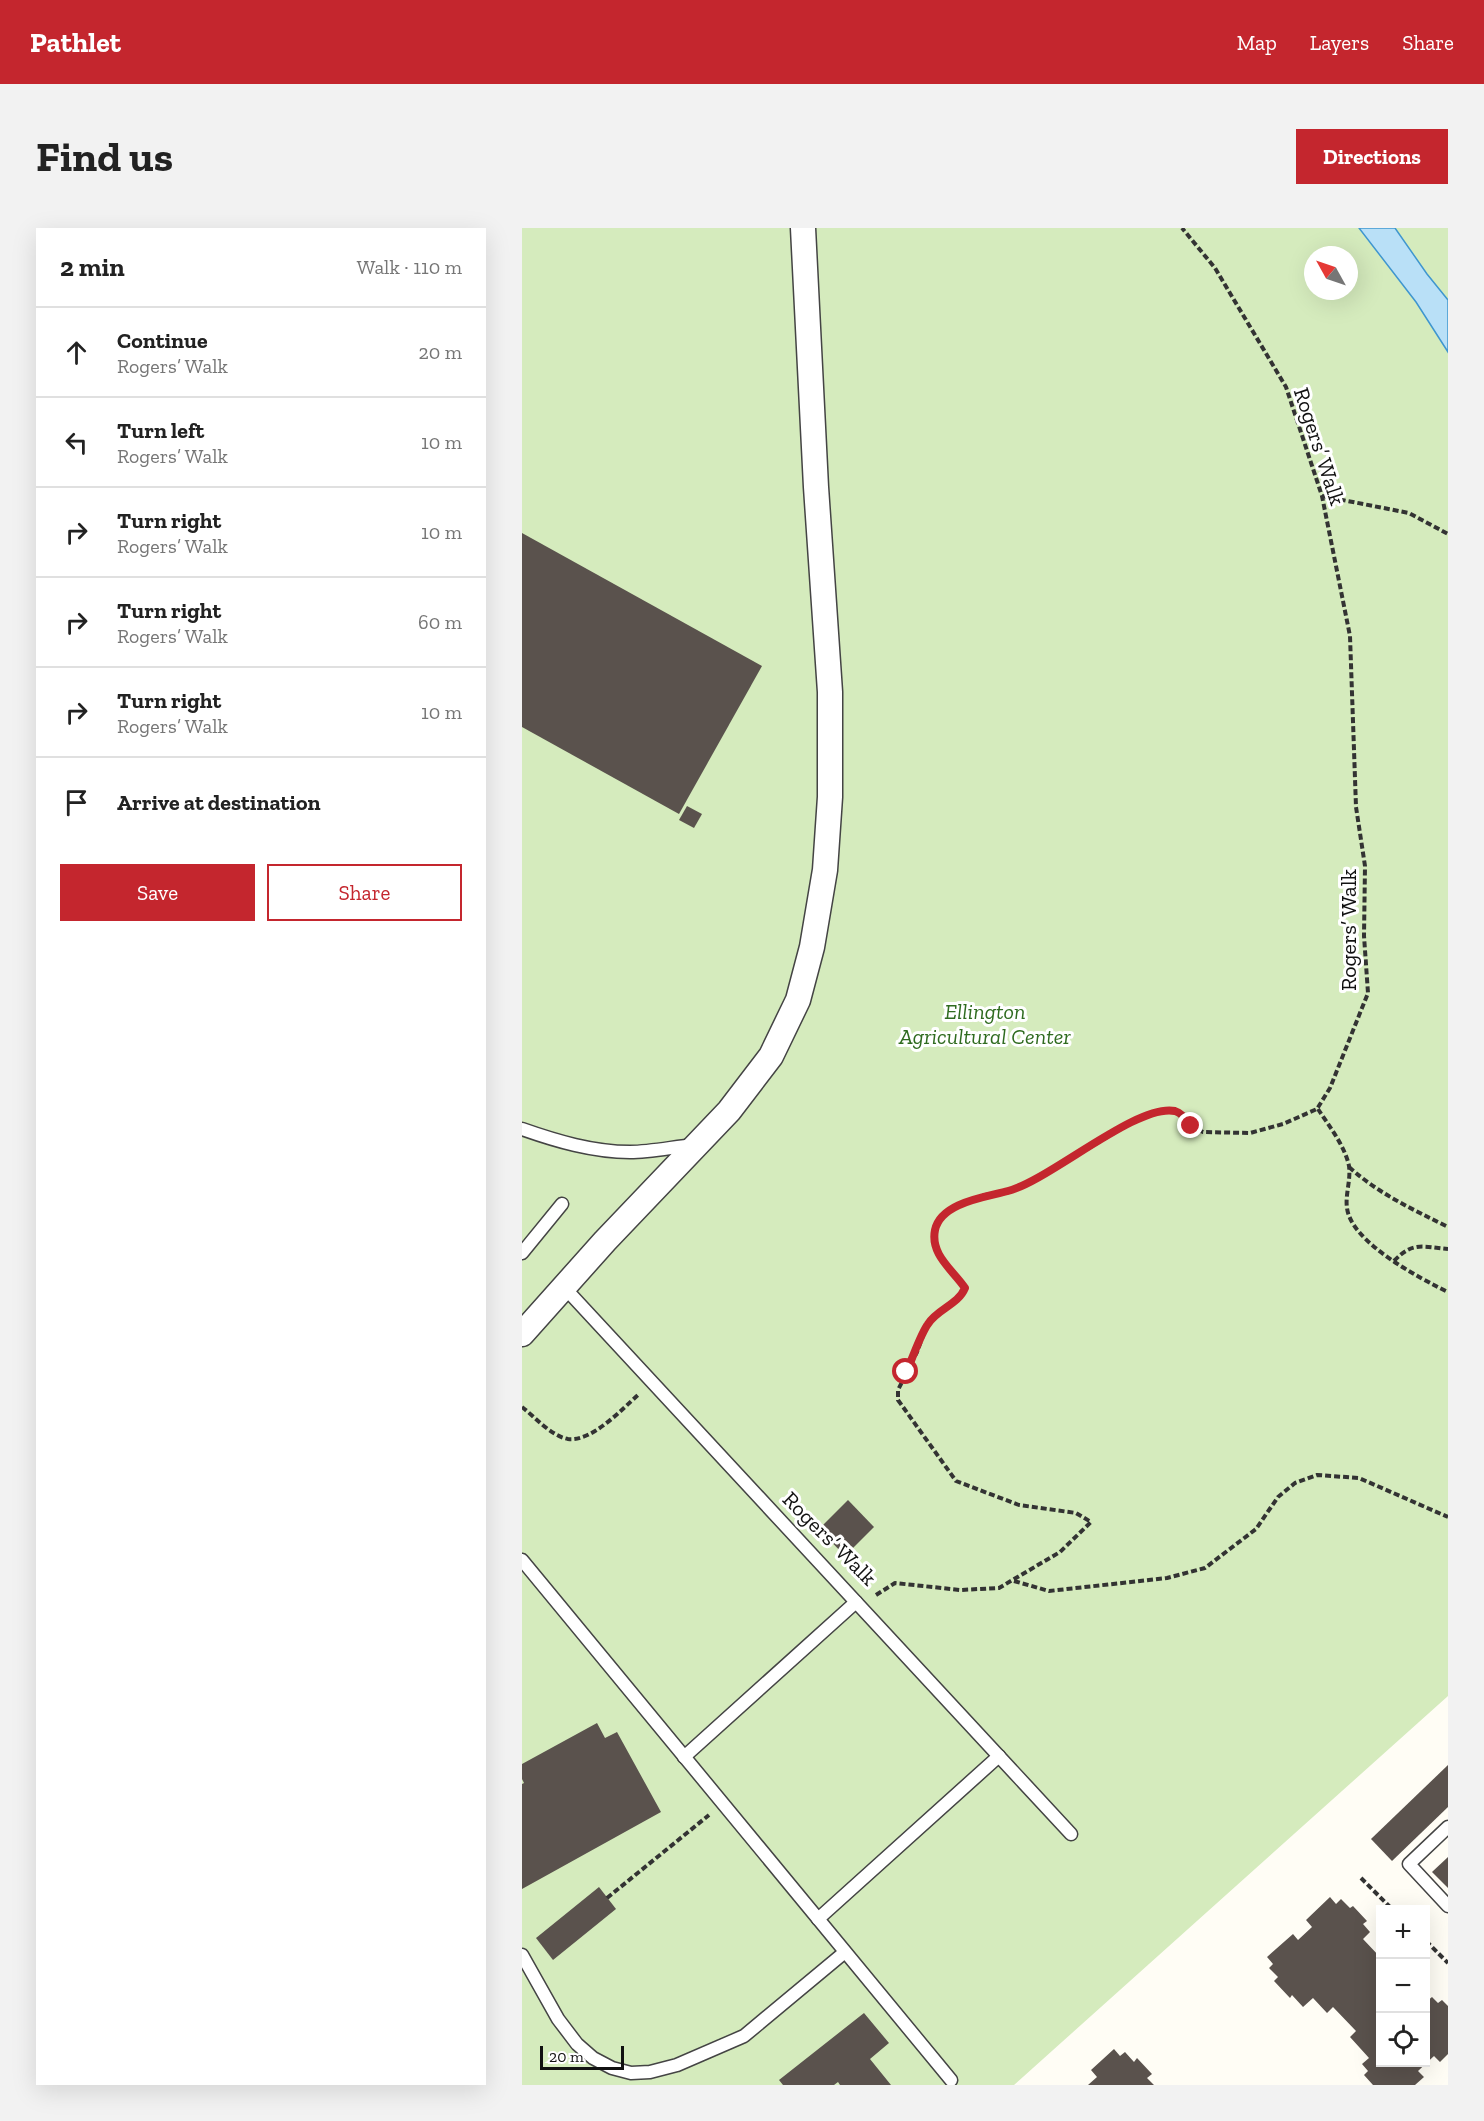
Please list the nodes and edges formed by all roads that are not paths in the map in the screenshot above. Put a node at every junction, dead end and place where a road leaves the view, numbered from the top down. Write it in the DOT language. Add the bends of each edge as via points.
graph roads {
  1 [pos="803,228"];
  2 [pos="522,1129"];
  3 [pos="698,1145"];
  4 [pos="562,1204"];
  5 [pos="522,1253"];
  6 [pos="564,1287"];
  7 [pos="522,1334"];
  8 [pos="522,1560"];
  9 [pos="856,1602"];
  10 [pos="999,1756"];
  11 [pos="684,1757"];
  12 [pos="1448,1827"];
  13 [pos="1071,1834"];
  14 [pos="1448,1906"];
  15 [pos="818,1919"];
  16 [pos="845,1952"];
  17 [pos="522,1955"];
  18 [pos="951,2080"];
  1 -- 3 [label="street" via="830,692 825,870 812,947 794,1009 771,1056"];
  2 -- 3 [label="lane" via="610,1151"];
  3 -- 6 [label="street"];
  4 -- 5 [label="lane"];
  6 -- 7 [label="street"];
  6 -- 9 [label="lane"];
  8 -- 11 [label="lane"];
  9 -- 10 [label="lane"];
  9 -- 11 [label="lane"];
  10 -- 13 [label="lane"];
  10 -- 15 [label="lane"];
  11 -- 15 [label="lane"];
  12 -- 14 [label="lane" via="1409,1864"];
  15 -- 16 [label="lane"];
  16 -- 17 [label="lane" via="744,2036 677,2065 630,2073 593,2058 578,2044 558,2019"];
  16 -- 18 [label="lane"];
}
